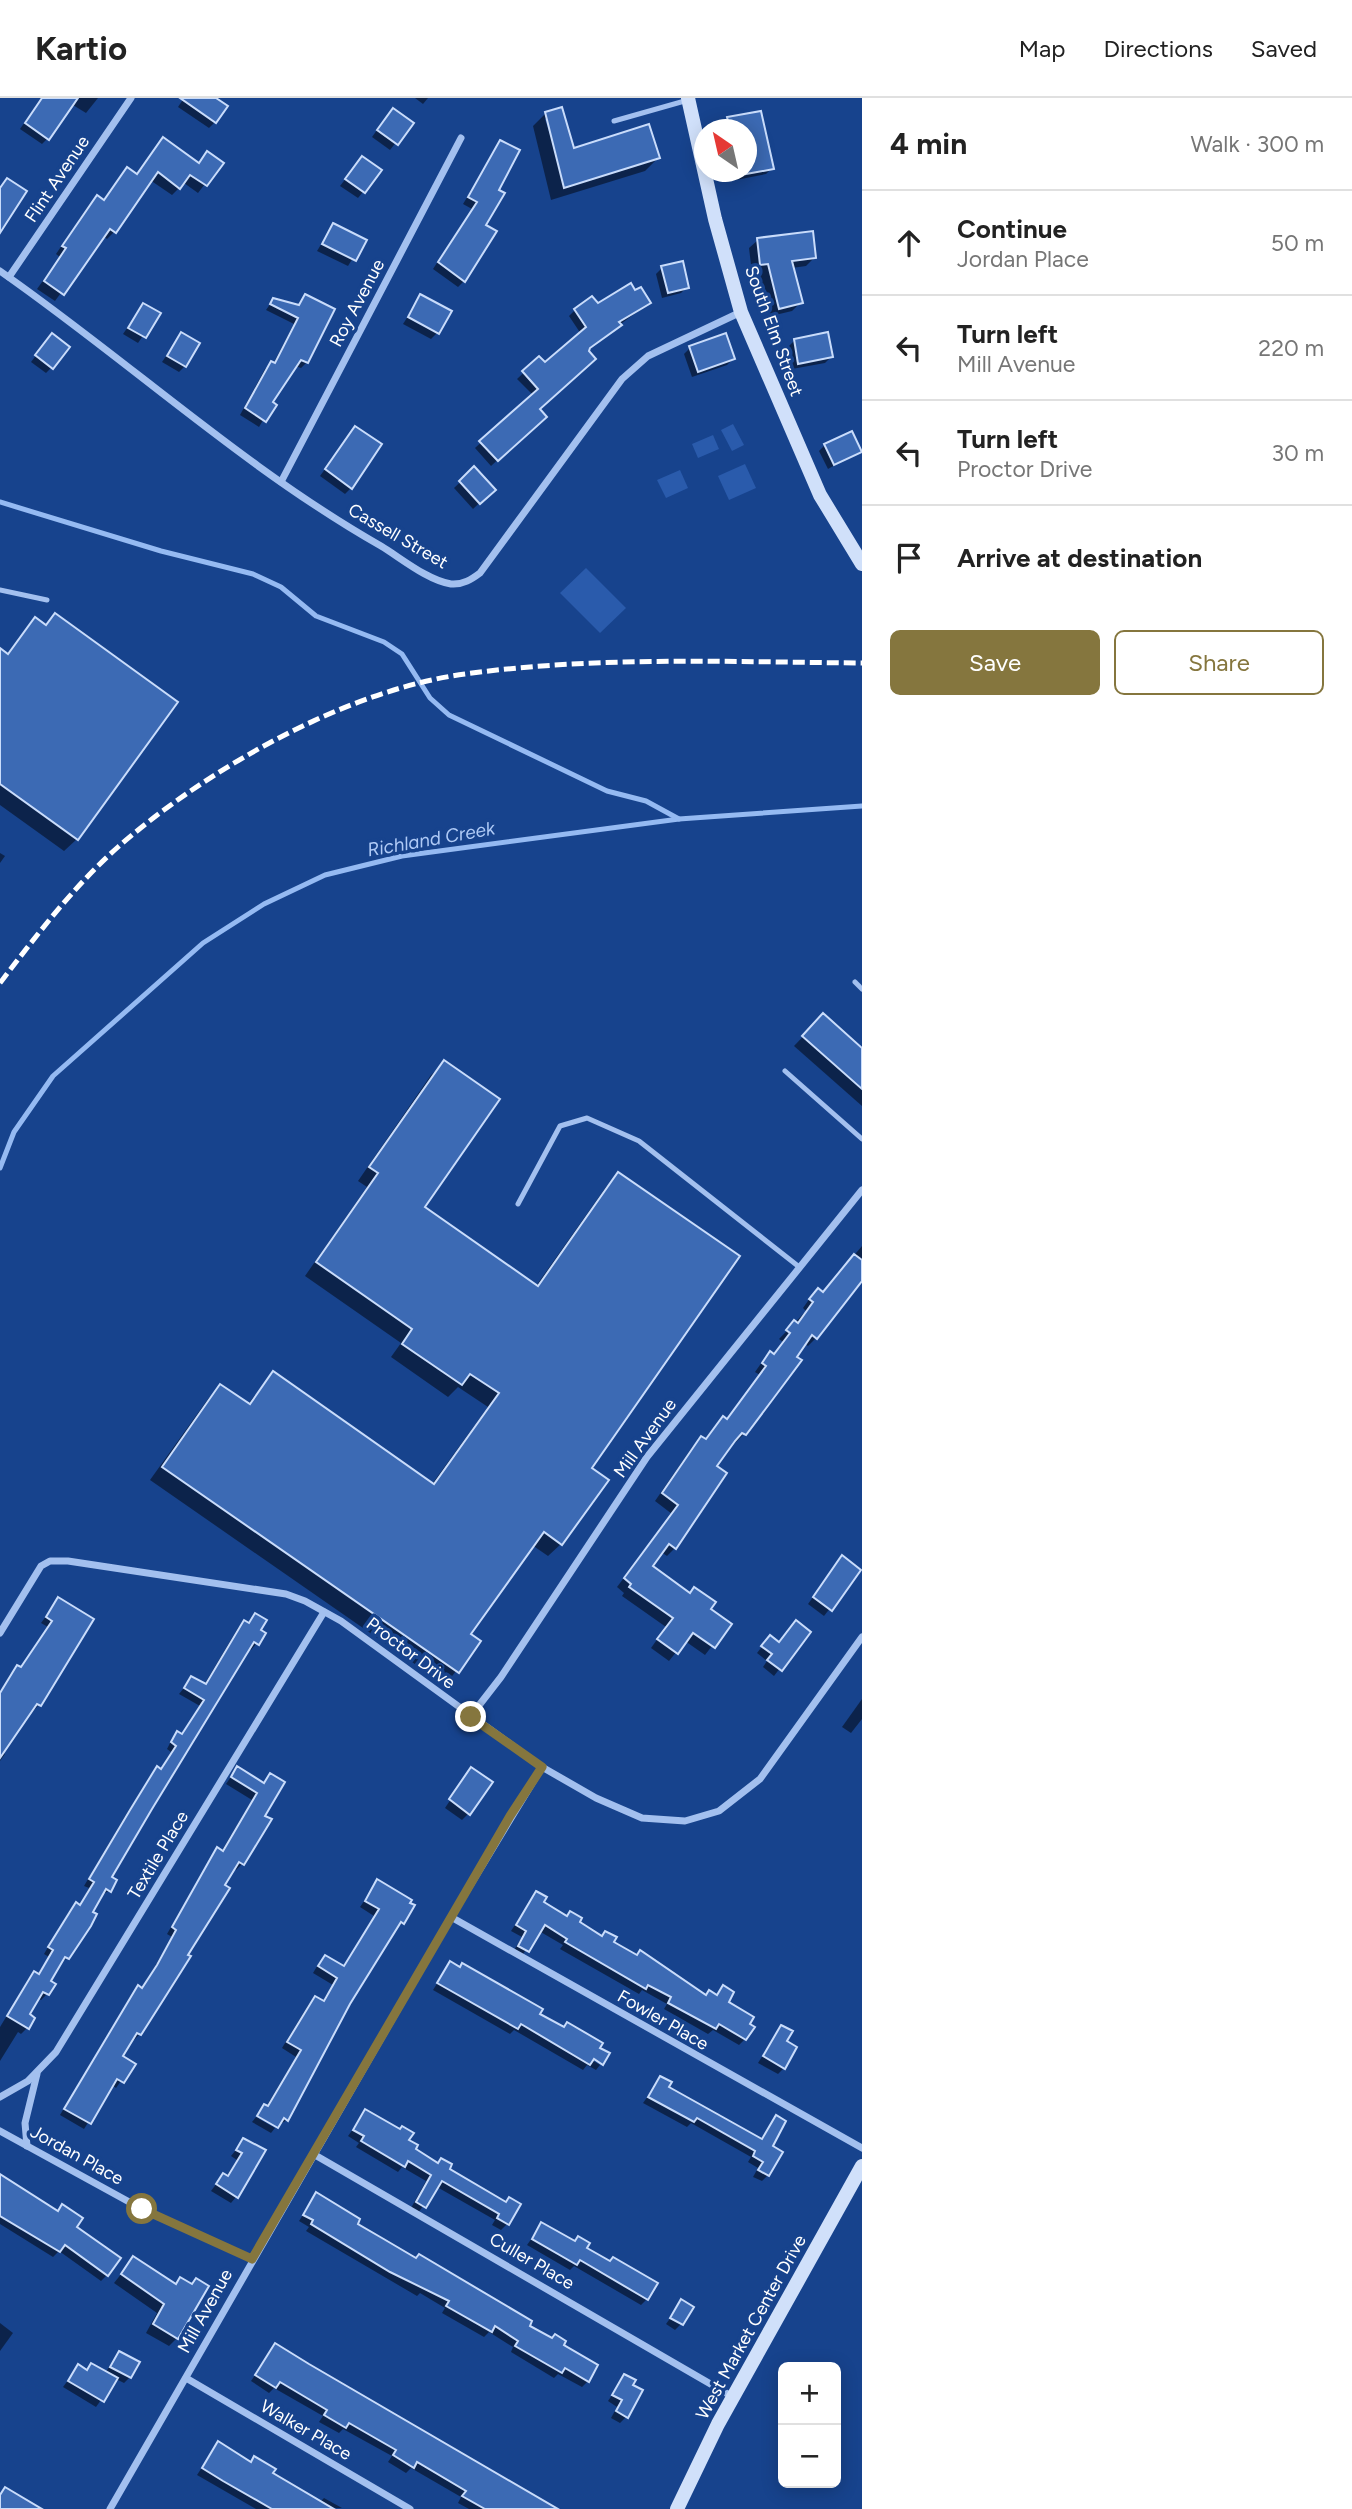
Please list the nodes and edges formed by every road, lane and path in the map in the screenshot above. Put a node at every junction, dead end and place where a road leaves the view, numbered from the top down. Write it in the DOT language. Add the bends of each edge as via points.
graph roads {
  1 [pos="131,98"];
  2 [pos="688,99"];
  3 [pos="614,121"];
  4 [pos="461,138"];
  5 [pos="0,271"];
  6 [pos="9,277"];
  7 [pos="741,312"];
  8 [pos="281,482"];
  9 [pos="862,564"];
  10 [pos="0,590"];
  11 [pos="47,600"];
  12 [pos="855,982"];
  13 [pos="862,989"];
  14 [pos="785,1071"];
  15 [pos="862,1139"];
  16 [pos="862,1190"];
  17 [pos="518,1204"];
  18 [pos="798,1266"];
  19 [pos="324,1612"];
  20 [pos="0,1633"];
  21 [pos="862,1637"];
  22 [pos="471,1717"];
  23 [pos="542,1767"];
  24 [pos="451,1917"];
  25 [pos="38,2073"];
  26 [pos="0,2097"];
  27 [pos="0,2131"];
  28 [pos="27,2146"];
  29 [pos="862,2148"];
  30 [pos="315,2155"];
  31 [pos="862,2166"];
  32 [pos="252,2259"];
  33 [pos="186,2378"];
  34 [pos="733,2397"];
  35 [pos="110,2509"];
  36 [pos="410,2509"];
  37 [pos="677,2509"];
  1 -- 6 [label="street, Flint Avenue"];
  2 -- 3 [label="lane"];
  2 -- 7 [label="street, South Elm Street"];
  4 -- 8 [label="street, Roy Avenue"];
  5 -- 6 [label="street, Cassell Street"];
  6 -- 8 [label="street, Cassell Street"];
  7 -- 8 [label="street, Cassell Street" via="648,356 622,379 480,573 468,582 452,584 431,576"];
  7 -- 9 [label="street, South Elm Street" via="820,495"];
  10 -- 11 [label="lane"];
  12 -- 13 [label="lane"];
  14 -- 15 [label="lane"];
  16 -- 18 [label="street, Mill Avenue"];
  17 -- 18 [label="lane" via="560,1126 587,1118 639,1141"];
  18 -- 22 [label="street, Mill Avenue" via="647,1457"];
  19 -- 20 [label="street, Proctor Drive" via="286,1594 68,1561 44,1565"];
  19 -- 22 [label="street, Proctor Drive"];
  19 -- 25 [label="street, Textile Place" via="56,2052"];
  21 -- 23 [label="street, Proctor Drive" via="760,1779 719,1811 685,1821 642,1818"];
  22 -- 23 [label="street, Proctor Drive"];
  23 -- 24 [label="street, Mill Avenue"];
  24 -- 29 [label="street, Fowler Place"];
  24 -- 30 [label="street, Mill Avenue"];
  25 -- 26 [label="street, Textile Place"];
  25 -- 28 [label="street" via="25,2123"];
  27 -- 28 [label="street, Jordan Place"];
  28 -- 32 [label="street, Jordan Place" via="142,2209"];
  30 -- 32 [label="street, Mill Avenue"];
  30 -- 34 [label="street, Culler Place"];
  31 -- 34 [label="street, West Market Center Drive"];
  32 -- 33 [label="street, Mill Avenue"];
  33 -- 35 [label="street, Mill Avenue"];
  33 -- 36 [label="street, Walker Place"];
  34 -- 37 [label="street, West Market Center Drive"];
}
